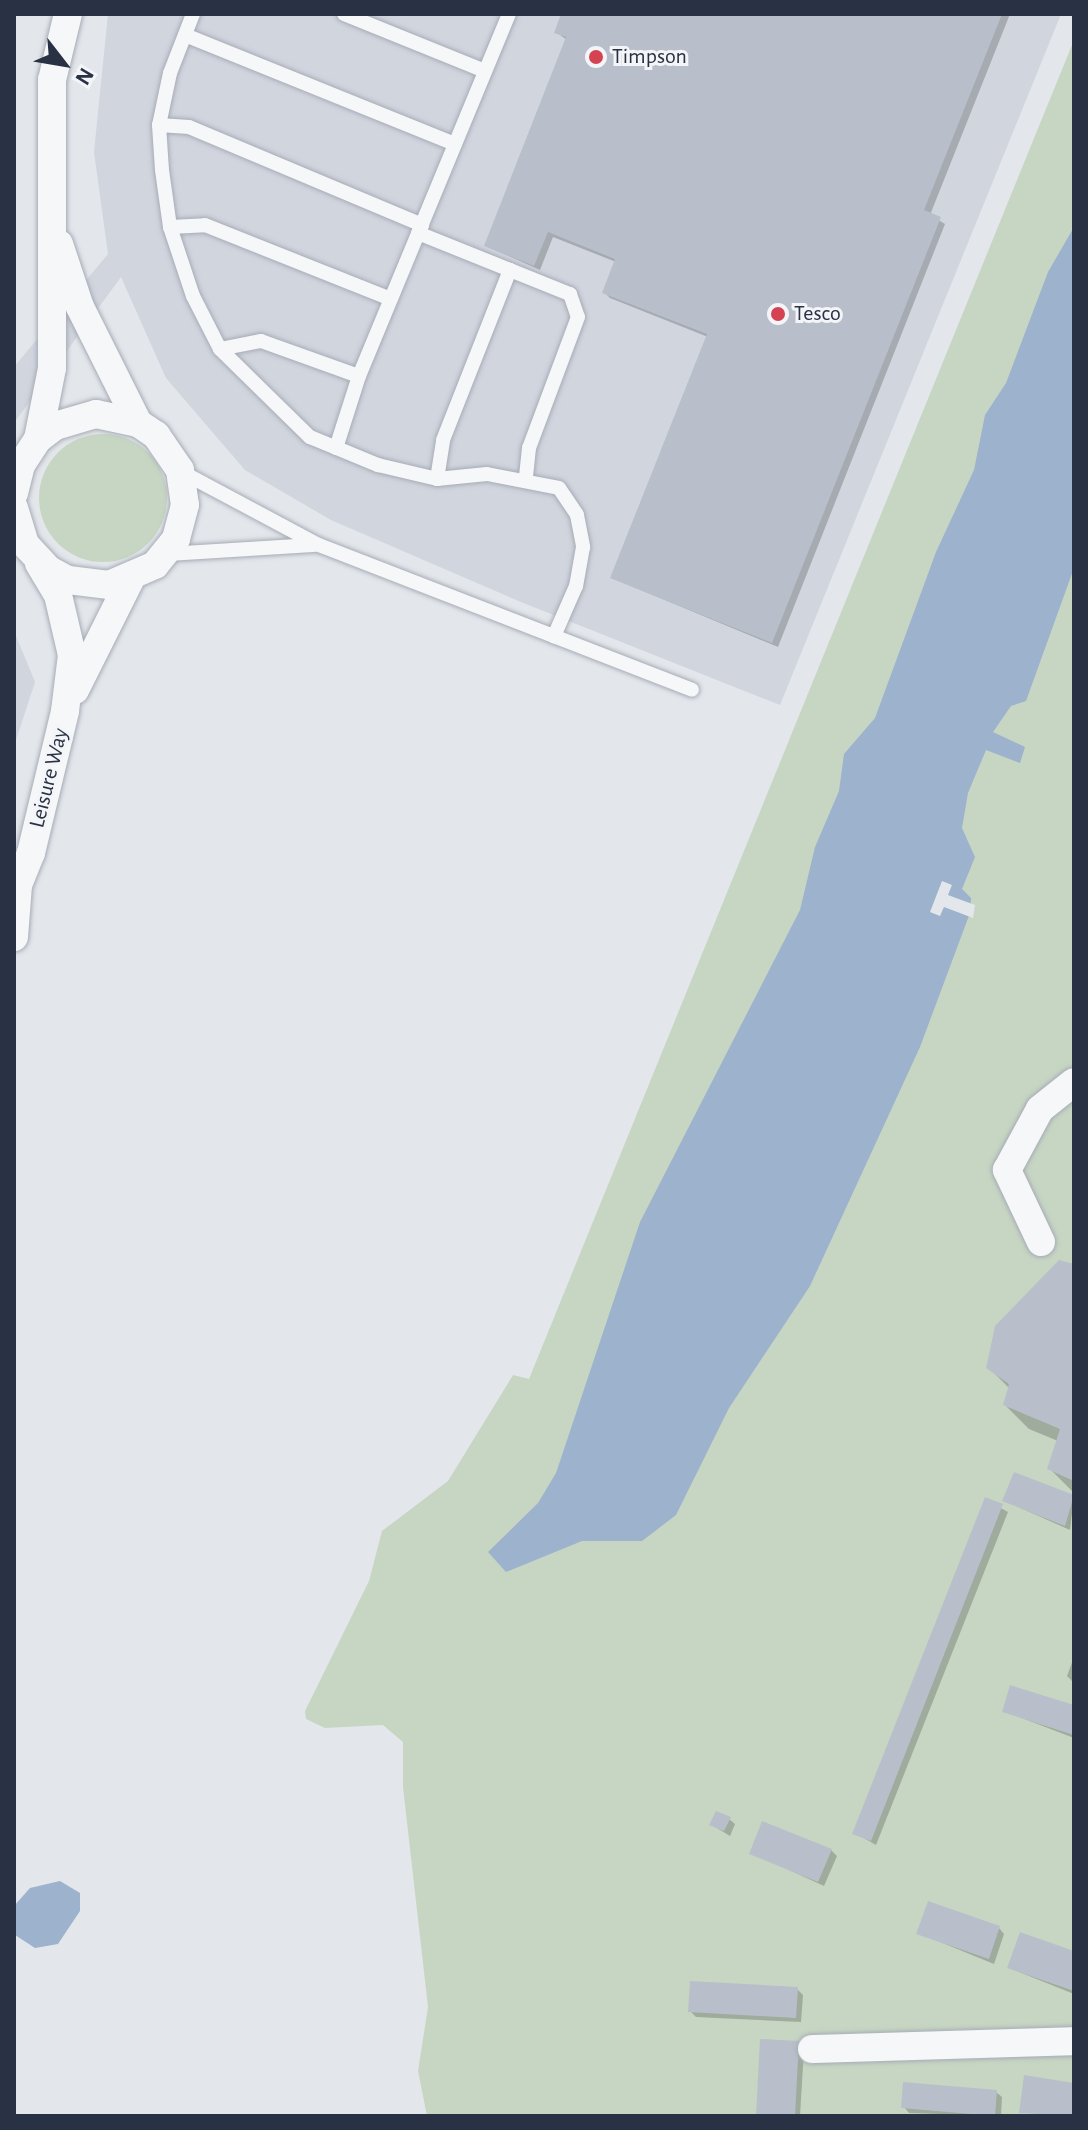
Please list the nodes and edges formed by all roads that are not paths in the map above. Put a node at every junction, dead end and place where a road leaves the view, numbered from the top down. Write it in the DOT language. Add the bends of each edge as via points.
graph roads {
  1 [pos="68,14"];
  2 [pos="193,14"];
  3 [pos="344,14"];
  4 [pos="509,14"];
  5 [pos="185,35"];
  6 [pos="485,71"];
  7 [pos="159,125"];
  8 [pos="455,144"];
  9 [pos="51,221"];
  10 [pos="170,227"];
  11 [pos="420,229"];
  12 [pos="510,270"];
  13 [pos="391,299"];
  14 [pos="220,349"];
  15 [pos="359,376"];
  16 [pos="138,423"];
  17 [pos="28,447"];
  18 [pos="336,448"];
  19 [pos="180,470"];
  20 [pos="437,479"];
  21 [pos="526,479"];
  22 [pos="14,493"];
  23 [pos="14,508"];
  24 [pos="319,545"];
  25 [pos="24,546"];
  26 [pos="165,554"];
  27 [pos="130,580"];
  28 [pos="554,636"];
  29 [pos="692,690"];
  30 [pos="65,711"];
  31 [pos="23,854"];
  32 [pos="14,937"];
  33 [pos="1074,1082"];
  34 [pos="1041,1242"];
  35 [pos="1074,2041"];
  36 [pos="812,2049"];
  1 -- 9 [label="street" via="52,80"];
  2 -- 5 [label="lane"];
  3 -- 6 [label="lane"];
  4 -- 6 [label="lane"];
  5 -- 7 [label="lane"];
  5 -- 8 [label="lane"];
  6 -- 8 [label="lane"];
  7 -- 10 [label="lane"];
  7 -- 11 [label="lane" via="189,127"];
  8 -- 11 [label="lane"];
  9 -- 16 [label="street" via="80,307"];
  9 -- 17 [label="street" via="52,368"];
  10 -- 13 [label="lane" via="205,225"];
  10 -- 14 [label="lane" via="193,296"];
  11 -- 12 [label="lane"];
  11 -- 13 [label="lane"];
  12 -- 20 [label="lane" via="443,440"];
  12 -- 21 [label="lane" via="570,294 578,317 529,448"];
  13 -- 15 [label="lane"];
  14 -- 15 [label="lane" via="261,341"];
  14 -- 18 [label="lane" via="299,428"];
  15 -- 18 [label="lane"];
  16 -- 17 [label="street" via="118,416 86,416 55,426"];
  16 -- 19 [label="street" via="170,451"];
  17 -- 22 [label="street"];
  18 -- 20 [label="lane"];
  19 -- 24 [label="lane"];
  19 -- 26 [label="street, Leisure Way" via="182,523"];
  20 -- 21 [label="lane" via="487,474"];
  21 -- 28 [label="lane" via="559,488 577,515 583,547 576,586"];
  23 -- 25 [label="street, Leisure Way"];
  24 -- 26 [label="lane"];
  24 -- 28 [label="lane"];
  25 -- 27 [label="street" via="68,580 109,585"];
  25 -- 30 [label="street, Leisure Way" via="58,595 72,655"];
  26 -- 27 [label="street, Leisure Way"];
  27 -- 30 [label="street, Leisure Way"];
  28 -- 29 [label="lane"];
  30 -- 31 [label="street, Leisure Way"];
  31 -- 32 [label="street, Leisure Way"];
  33 -- 34 [label="street" via="1040,1109 1007,1170"];
  35 -- 36 [label="street"];
}
